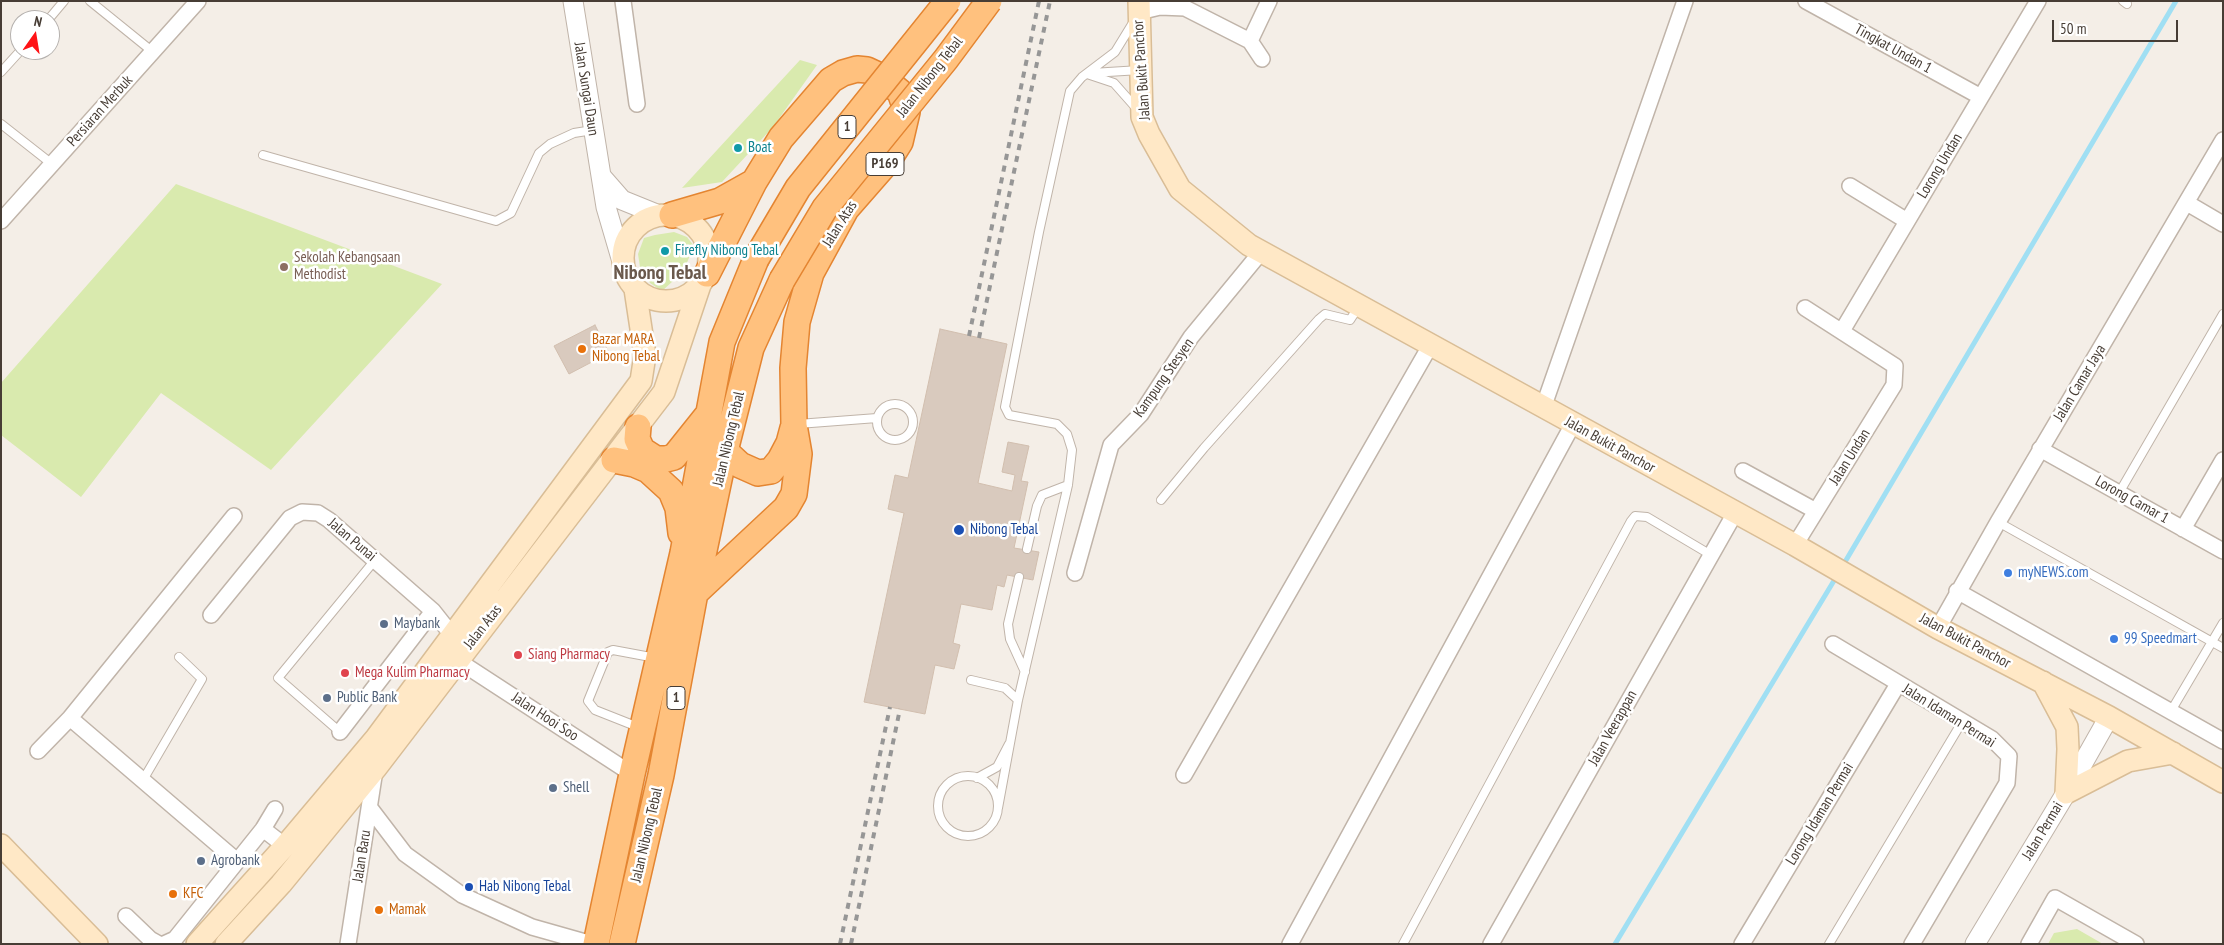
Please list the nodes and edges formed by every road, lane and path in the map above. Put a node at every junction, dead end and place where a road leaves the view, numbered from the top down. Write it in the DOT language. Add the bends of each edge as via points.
graph roads {
  1 [pos="90,1"];
  2 [pos="198,1"];
  3 [pos="572,1"];
  4 [pos="623,1"];
  5 [pos="948,1"];
  6 [pos="989,1"];
  7 [pos="1269,1"];
  8 [pos="1685,1"];
  9 [pos="1806,1"];
  10 [pos="2038,1"];
  11 [pos="1139,7"];
  12 [pos="1250,40"];
  13 [pos="153,52"];
  14 [pos="1262,59"];
  15 [pos="12,60"];
  16 [pos="1140,70"];
  17 [pos="1,72"];
  18 [pos="1087,74"];
  19 [pos="1981,97"];
  20 [pos="637,104"];
  21 [pos="1142,117"];
  22 [pos="1,124"];
  23 [pos="593,130"];
  24 [pos="2223,140"];
  25 [pos="263,155"];
  26 [pos="52,164"];
  27 [pos="601,176"];
  28 [pos="754,182"];
  29 [pos="1850,186"];
  30 [pos="2187,203"];
  31 [pos="666,215"];
  32 [pos="1,221"];
  33 [pos="1907,221"];
  34 [pos="2223,224"];
  35 [pos="1260,252"];
  36 [pos="622,264"];
  37 [pos="703,280"];
  38 [pos="635,289"];
  39 [pos="1359,306"];
  40 [pos="1805,308"];
  41 [pos="2223,314"];
  42 [pos="1842,331"];
  43 [pos="1430,346"];
  44 [pos="1543,408"];
  45 [pos="707,415"];
  46 [pos="877,418"];
  47 [pos="1574,424"];
  48 [pos="794,425"];
  49 [pos="638,427"];
  50 [pos="2040,449"];
  51 [pos="725,451"];
  52 [pos="614,460"];
  53 [pos="2223,460"];
  54 [pos="1744,471"];
  55 [pos="1068,485"];
  56 [pos="2119,493"];
  57 [pos="1161,500"];
  58 [pos="1816,511"];
  59 [pos="1735,513"];
  60 [pos="234,516"];
  61 [pos="1998,522"];
  62 [pos="2183,529"];
  63 [pos="1795,545"];
  64 [pos="1027,550"];
  65 [pos="2223,551"];
  66 [pos="683,553"];
  67 [pos="1711,555"];
  68 [pos="375,560"];
  69 [pos="1075,574"];
  70 [pos="1019,577"];
  71 [pos="1957,591"];
  72 [pos="695,593"];
  73 [pos="434,611"];
  74 [pos="211,615"];
  75 [pos="2223,623"];
  76 [pos="1938,628"];
  77 [pos="452,635"];
  78 [pos="2212,642"];
  79 [pos="1833,644"];
  80 [pos="2223,648"];
  81 [pos="179,658"];
  82 [pos="659,658"];
  83 [pos="458,660"];
  84 [pos="1025,672"];
  85 [pos="971,680"];
  86 [pos="2043,682"];
  87 [pos="1898,684"];
  88 [pos="1018,700"];
  89 [pos="2170,711"];
  90 [pos="2109,717"];
  91 [pos="70,718"];
  92 [pos="1962,722"];
  93 [pos="642,729"];
  94 [pos="340,732"];
  95 [pos="1012,738"];
  96 [pos="2223,741"];
  97 [pos="38,751"];
  98 [pos="2173,753"];
  99 [pos="376,768"];
  100 [pos="632,774"];
  101 [pos="1184,775"];
  102 [pos="977,778"];
  103 [pos="143,780"];
  104 [pos="2223,782"];
  105 [pos="2066,793"];
  106 [pos="370,808"];
  107 [pos="998,808"];
  108 [pos="275,809"];
  109 [pos="263,828"];
  110 [pos="285,846"];
  111 [pos="2,848"];
  112 [pos="237,861"];
  113 [pos="126,916"];
  114 [pos="97,944"];
  115 [pos="159,944"];
  116 [pos="164,944"];
  117 [pos="197,944"];
  118 [pos="226,944"];
  119 [pos="348,944"];
  120 [pos="592,944"];
  121 [pos="596,944"];
  122 [pos="622,944"];
  123 [pos="1290,944"];
  124 [pos="1403,944"];
  125 [pos="1491,944"];
  126 [pos="1742,944"];
  127 [pos="1829,944"];
  128 [pos="1912,944"];
  129 [pos="1974,944"];
  130 [pos="2029,944"];
  131 [pos="2136,944"];
  1 -- 13 [label="lane"];
  2 -- 13 [label="street, Persiaran Merbuk"];
  3 -- 23 [label="street, Jalan Sungai Daun"];
  4 -- 20 [label="street"];
  5 -- 45 [label="highway, Jalan Nibong Tebal / 1, bridge" via="798,188 756,259 722,342"];
  6 -- 51 [label="highway, Jalan Nibong Tebal / 1, bridge" via="825,208 782,280 750,348"];
  7 -- 12 [label="street"];
  8 -- 44 [label="street"];
  9 -- 19 [label="street, Tingkat Undan 1"];
  10 -- 19 [label="street, Lorong Undan"];
  11 -- 12 [label="street" via="1185,8"];
  11 -- 16 [label="main road, Jalan Bukit Panchor"];
  11 -- 18 [label="lane" via="1115,52"];
  12 -- 14 [label="street"];
  13 -- 26 [label="street, Persiaran Merbuk"];
  15 -- 17 [label="lane"];
  16 -- 18 [label="lane"];
  16 -- 21 [label="main road, Jalan Bukit Panchor"];
  18 -- 21 [label="lane" via="1114,83"];
  18 -- 55 [label="lane" via="1070,91 1066,107 1005,407 1009,415 1057,424 1067,434 1072,450"];
  19 -- 33 [label="street, Lorong Undan"];
  21 -- 35 [label="main road, Jalan Bukit Panchor" via="1180,189"];
  22 -- 26 [label="lane"];
  23 -- 25 [label="lane" via="574,133 539,153 511,213 496,221"];
  23 -- 27 [label="street, Jalan Sungai Daun"];
  24 -- 30 [label="street, Jalan Camar Jaya"];
  26 -- 32 [label="street, Persiaran Merbuk"];
  27 -- 31 [label="street" via="622,200"];
  27 -- 36 [label="street, Jalan Sungai Daun"];
  28 -- 31 [label="highway, Jalan Atas" via="720,201"];
  28 -- 37 [label="highway, Jalan Atas / P169"];
  28 -- 48 [label="highway, Jalan Atas / P169" via="781,138 831,80 857,69 867,70 900,92 907,112 900,142 888,161 846,209 811,273 797,322 793,368"];
  29 -- 33 [label="street"];
  30 -- 34 [label="street"];
  30 -- 50 [label="street, Jalan Camar Jaya"];
  31 -- 36 [label="main road" via="646,220 635,227 627,238"];
  31 -- 37 [label="main road" via="685,219 704,237 710,262"];
  33 -- 42 [label="street, Lorong Undan"];
  35 -- 39 [label="main road, Jalan Bukit Panchor"];
  35 -- 69 [label="street, Kampung Stesyen" via="1191,337 1141,414 1111,445"];
  36 -- 38 [label="main road"];
  37 -- 38 [label="main road" via="689,295 669,301 647,297"];
  37 -- 49 [label="main road, Jalan Atas / P169" via="664,392"];
  38 -- 77 [label="main road, Jalan Atas" via="645,355 641,381"];
  39 -- 43 [label="main road, Jalan Bukit Panchor"];
  39 -- 57 [label="lane" via="1350,320 1325,314"];
  40 -- 42 [label="street"];
  41 -- 56 [label="lane"];
  42 -- 58 [label="street, Jalan Undan" via="1895,366 1894,385"];
  43 -- 44 [label="main road, Jalan Bukit Panchor"];
  43 -- 101 [label="street"];
  44 -- 47 [label="main road, Jalan Bukit Panchor"];
  45 -- 49 [label="highway" via="674,457 666,460 656,459 642,450 637,439"];
  45 -- 66 [label="highway, Jalan Nibong Tebal / 1"];
  46 -- 46 [label="lane" via="884,408 896,404 908,409 914,420 907,437 894,441 878,431"];
  46 -- 48 [label="lane"];
  47 -- 59 [label="main road, Jalan Bukit Panchor"];
  47 -- 123 [label="street"];
  48 -- 51 [label="highway" via="789,443 771,471 758,473 746,468"];
  48 -- 72 [label="highway, P169" via="798,454 794,494 786,508"];
  49 -- 52 [label="main road, Jalan Atas / P169"];
  50 -- 56 [label="street, Lorong Camar 1"];
  50 -- 61 [label="street, Jalan Camar Jaya"];
  51 -- 72 [label="highway, Jalan Nibong Tebal / 1"];
  52 -- 66 [label="highway" via="648,470 672,491 678,508"];
  52 -- 83 [label="main road, Jalan Atas / P169"];
  53 -- 62 [label="street"];
  54 -- 58 [label="street"];
  55 -- 64 [label="lane" via="1042,495"];
  55 -- 84 [label="lane"];
  56 -- 62 [label="street, Lorong Camar 1"];
  58 -- 63 [label="street, Jalan Undan"];
  59 -- 63 [label="main road, Jalan Bukit Panchor"];
  59 -- 67 [label="street, Jalan Veerappan"];
  60 -- 91 [label="street"];
  61 -- 71 [label="street, Jalan Camar Jaya"];
  61 -- 78 [label="lane"];
  62 -- 65 [label="street, Lorong Camar 1"];
  63 -- 76 [label="main road, Jalan Bukit Panchor"];
  66 -- 82 [label="highway, Jalan Nibong Tebal / 1"];
  67 -- 124 [label="lane" via="1660,524 1642,515 1635,516"];
  67 -- 125 [label="street, Jalan Veerappan"];
  68 -- 73 [label="street, Jalan Punai"];
  68 -- 74 [label="street, Jalan Punai" via="324,516 302,512 282,527"];
  68 -- 94 [label="lane" via="278,678"];
  70 -- 84 [label="lane" via="1008,624 1010,639"];
  71 -- 76 [label="street, Jalan Camar Jaya"];
  71 -- 89 [label="street"];
  72 -- 122 [label="highway, Jalan Nibong Tebal / 1" via="661,775"];
  73 -- 77 [label="street, Jalan Punai"];
  73 -- 94 [label="street"];
  75 -- 78 [label="lane"];
  76 -- 86 [label="main road, Jalan Bukit Panchor"];
  77 -- 110 [label="main road, Jalan Atas" via="376,738"];
  78 -- 80 [label="lane"];
  78 -- 89 [label="lane"];
  79 -- 87 [label="street, Jalan Idaman Permai"];
  81 -- 103 [label="lane" via="202,679"];
  82 -- 93 [label="highway, Jalan Nibong Tebal / 1"];
  82 -- 93 [label="lane" via="613,650 608,652 588,701 595,710"];
  83 -- 99 [label="main road, Jalan Atas / P169"];
  83 -- 100 [label="street, Jalan Hooi Soo"];
  84 -- 88 [label="lane"];
  85 -- 88 [label="lane" via="1005,688"];
  86 -- 90 [label="main road, Jalan Bukit Panchor"];
  86 -- 105 [label="main road" via="2066,727"];
  87 -- 92 [label="street, Jalan Idaman Permai"];
  87 -- 126 [label="street, Lorong Idaman Permai"];
  88 -- 95 [label="lane"];
  89 -- 96 [label="street"];
  90 -- 98 [label="main road, Jalan Bukit Panchor"];
  90 -- 105 [label="street, Jalan Permai"];
  91 -- 97 [label="street"];
  91 -- 103 [label="street"];
  92 -- 127 [label="lane"];
  92 -- 128 [label="street, Jalan Idaman Permai" via="1992,740 2010,756 2007,783"];
  93 -- 100 [label="highway, Jalan Nibong Tebal / 1"];
  95 -- 102 [label="lane" via="997,767"];
  95 -- 107 [label="lane"];
  98 -- 104 [label="main road, Jalan Bukit Panchor"];
  98 -- 105 [label="main road" via="2128,761"];
  99 -- 106 [label="street, Jalan Baru"];
  99 -- 118 [label="main road, Jalan Atas / P169" via="281,884"];
  100 -- 121 [label="highway, Jalan Nibong Tebal / 1"];
  102 -- 107 [label="lane" via="993,790"];
  102 -- 107 [label="lane" via="966,776 956,779 941,792 938,812 942,822 956,834 975,836 991,826"];
  103 -- 112 [label="street"];
  105 -- 129 [label="street, Jalan Permai"];
  106 -- 119 [label="street, Jalan Baru"];
  106 -- 120 [label="street" via="406,854 462,894 532,927"];
  108 -- 109 [label="street"];
  109 -- 110 [label="street"];
  109 -- 112 [label="street"];
  110 -- 117 [label="main road, Jalan Atas"];
  111 -- 114 [label="main road"];
  112 -- 116 [label="street" via="175,938"];
  113 -- 115 [label="street"];
  130 -- 131 [label="street" via="2055,898"];
}
